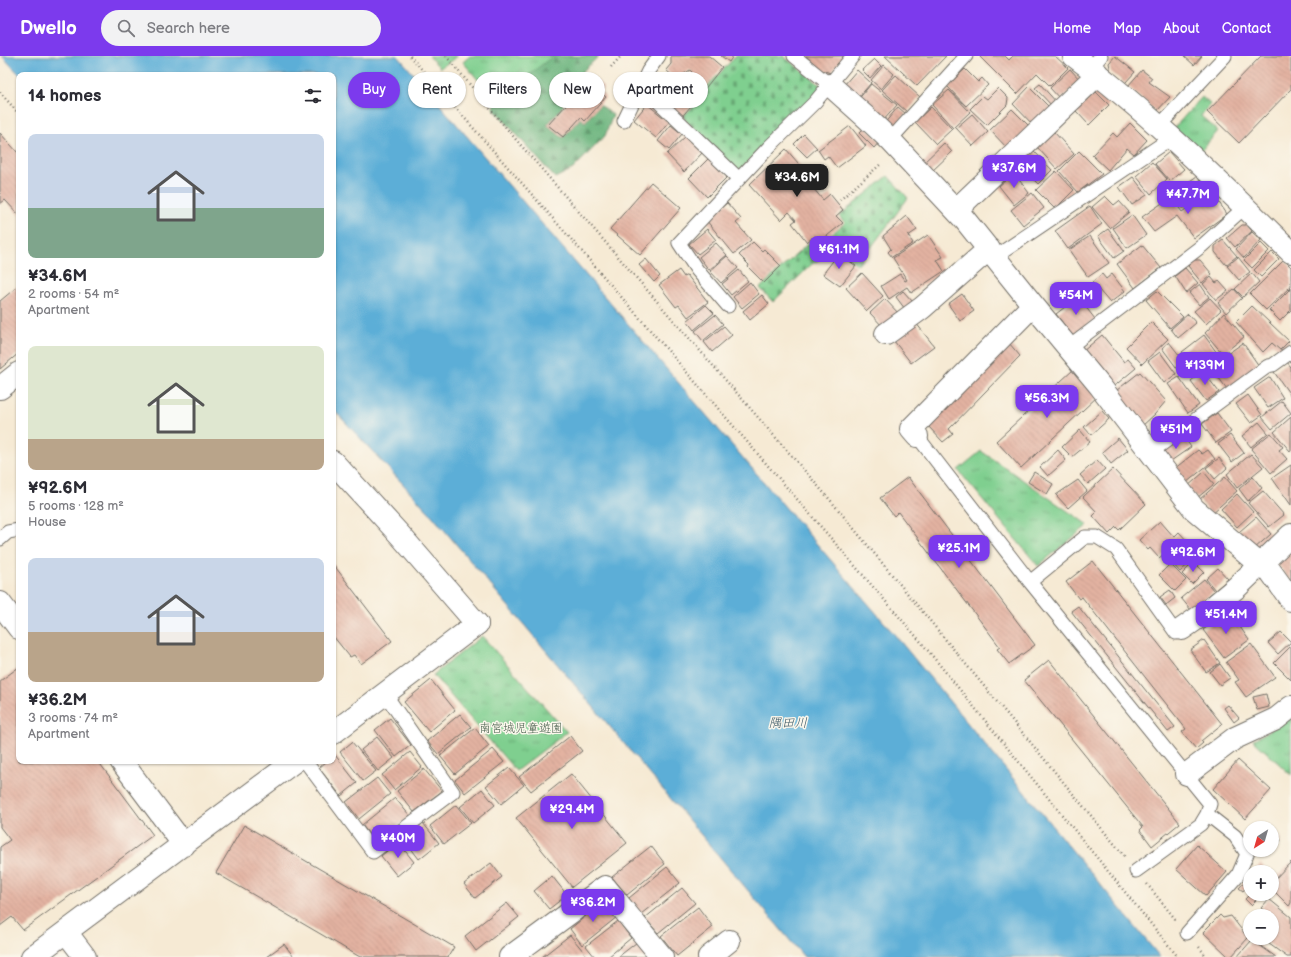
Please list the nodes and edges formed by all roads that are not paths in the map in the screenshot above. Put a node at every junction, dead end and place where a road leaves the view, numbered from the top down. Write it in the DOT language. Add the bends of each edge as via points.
graph roads {
  1 [pos="659,56"];
  2 [pos="794,56"];
  3 [pos="853,56"];
  4 [pos="966,56"];
  5 [pos="1225,56"];
  6 [pos="1091,64"];
  7 [pos="648,72"];
  8 [pos="830,85"];
  9 [pos="630,108"];
  10 [pos="665,108"];
  11 [pos="624,121"];
  12 [pos="1165,132"];
  13 [pos="894,145"];
  14 [pos="739,179"];
  15 [pos="1245,207"];
  16 [pos="956,210"];
  17 [pos="1291,252"];
  18 [pos="992,253"];
  19 [pos="1032,305"];
  20 [pos="728,306"];
  21 [pos="886,334"];
  22 [pos="1068,348"];
  23 [pos="1291,352"];
  24 [pos="16,375"];
  25 [pos="0,388"];
  26 [pos="916,436"];
  27 [pos="1150,453"];
  28 [pos="336,465"];
  29 [pos="16,531"];
  30 [pos="1291,535"];
  31 [pos="0,539"];
  32 [pos="1261,563"];
  33 [pos="1030,582"];
  34 [pos="1291,600"];
  35 [pos="0,603"];
  36 [pos="16,624"];
  37 [pos="1182,629"];
  38 [pos="385,694"];
  39 [pos="1291,707"];
  40 [pos="336,731"];
  41 [pos="123,764"];
  42 [pos="291,764"];
  43 [pos="307,764"];
  44 [pos="1187,774"];
  45 [pos="1207,814"];
  46 [pos="184,844"];
  47 [pos="1136,871"];
  48 [pos="66,932"];
  49 [pos="1187,933"];
  50 [pos="729,941"];
  51 [pos="514,956"];
  52 [pos="32,957"];
  53 [pos="85,957"];
  54 [pos="662,957"];
  55 [pos="708,957"];
  1 -- 7 [label="lane"];
  2 -- 8 [label="lane"];
  3 -- 8 [label="lane"];
  4 -- 13 [label="lane"];
  5 -- 12 [label="lane"];
  6 -- 12 [label="street"];
  6 -- 16 [label="street"];
  8 -- 13 [label="street"];
  8 -- 14 [label="lane"];
  9 -- 11 [label="lane"];
  10 -- 14 [label="lane"];
  12 -- 15 [label="street"];
  12 -- 18 [label="lane"];
  13 -- 16 [label="street"];
  14 -- 20 [label="lane" via="679,243 697,270"];
  15 -- 17 [label="street"];
  15 -- 22 [label="lane" via="1203,245"];
  16 -- 18 [label="street"];
  18 -- 19 [label="street"];
  18 -- 21 [label="street"];
  19 -- 22 [label="street"];
  19 -- 26 [label="street" via="911,429"];
  22 -- 27 [label="street"];
  23 -- 27 [label="lane" via="1268,366"];
  24 -- 25 [label="street"];
  26 -- 33 [label="lane"];
  27 -- 32 [label="street" via="1194,509"];
  28 -- 38 [label="street" via="477,624"];
  29 -- 31 [label="lane" via="8,532"];
  30 -- 32 [label="street"];
  32 -- 34 [label="street"];
  32 -- 37 [label="street" via="1212,608"];
  33 -- 37 [label="lane" via="1085,537 1098,537 1116,549 1176,633"];
  33 -- 44 [label="lane"];
  35 -- 36 [label="street"];
  38 -- 40 [label="street"];
  38 -- 43 [label="lane" via="453,792 373,852"];
  39 -- 44 [label="street" via="1276,719 1236,738"];
  41 -- 46 [label="street"];
  42 -- 46 [label="street"];
  44 -- 45 [label="lane" via="1210,804"];
  45 -- 47 [label="lane" via="1201,824"];
  45 -- 49 [label="lane" via="1234,836 1247,854 1238,876"];
  46 -- 48 [label="street"];
  48 -- 52 [label="street"];
  48 -- 53 [label="street"];
  50 -- 55 [label="street"];
  51 -- 54 [label="street" via="605,887"];
}
